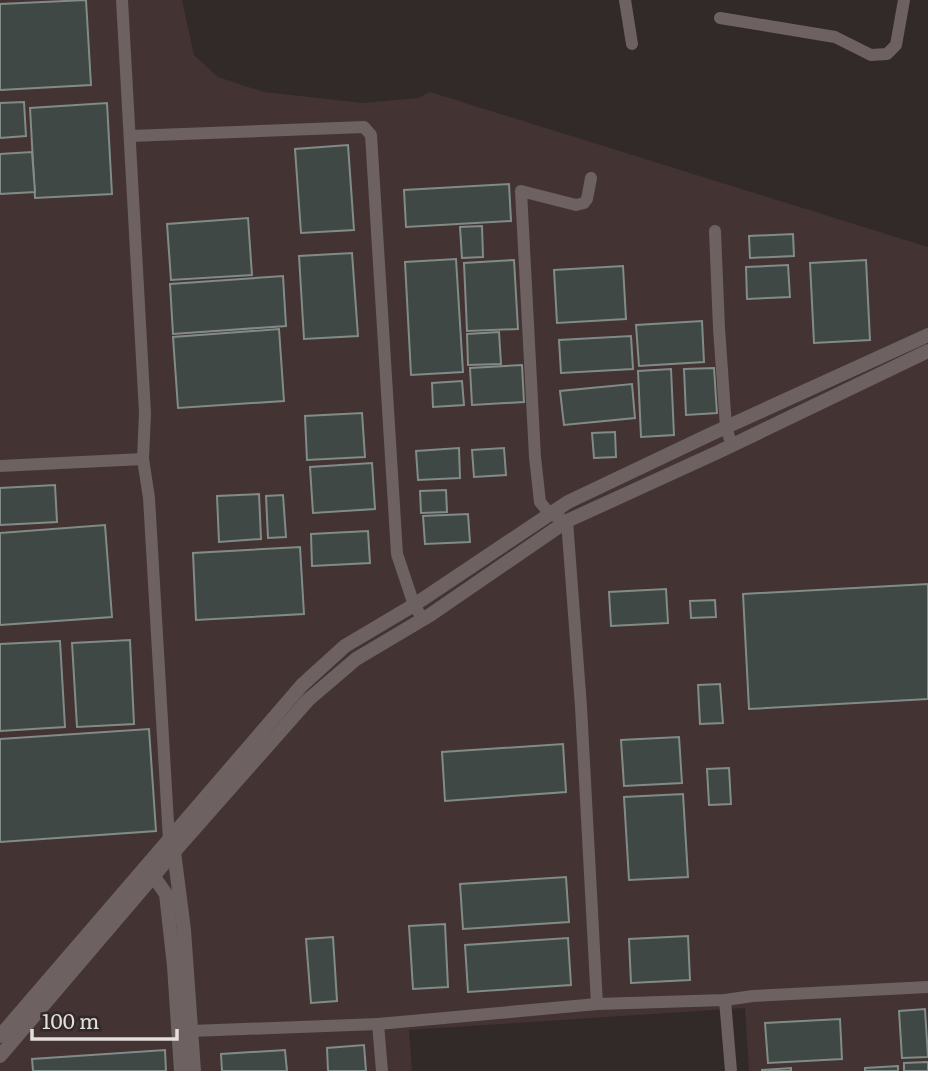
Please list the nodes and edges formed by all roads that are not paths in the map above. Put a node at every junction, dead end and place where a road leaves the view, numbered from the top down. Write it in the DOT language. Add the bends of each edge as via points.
graph roads {
  1 [pos="122,0"];
  2 [pos="625,0"];
  3 [pos="904,0"];
  4 [pos="720,18"];
  5 [pos="632,44"];
  6 [pos="130,136"];
  7 [pos="591,177"];
  8 [pos="715,232"];
  9 [pos="928,335"];
  10 [pos="928,351"];
  11 [pos="726,427"];
  12 [pos="732,446"];
  13 [pos="143,459"];
  14 [pos="0,466"];
  15 [pos="550,514"];
  16 [pos="567,521"];
  17 [pos="414,605"];
  18 [pos="423,620"];
  19 [pos="172,846"];
  20 [pos="149,873"];
  21 [pos="928,987"];
  22 [pos="725,1000"];
  23 [pos="597,1004"];
  24 [pos="378,1024"];
  25 [pos="191,1031"];
  26 [pos="0,1036"];
  27 [pos="0,1056"];
  28 [pos="181,1071"];
  29 [pos="194,1071"];
  30 [pos="382,1071"];
  31 [pos="731,1071"];
  1 -- 6 [label="street"];
  2 -- 5 [label="street"];
  3 -- 4 [label="street" via="896,45 887,54 871,55 835,37"];
  6 -- 13 [label="street" via="145,412"];
  6 -- 17 [label="street" via="364,127 371,135 397,554"];
  7 -- 15 [label="street" via="587,199 576,205 521,191 534,457 540,502"];
  8 -- 11 [label="street"];
  9 -- 11 [label="street"];
  10 -- 12 [label="street"];
  11 -- 12 [label="street"];
  11 -- 15 [label="street"];
  12 -- 16 [label="street"];
  13 -- 14 [label="street"];
  13 -- 19 [label="street"];
  15 -- 16 [label="street"];
  15 -- 17 [label="street"];
  16 -- 18 [label="street"];
  16 -- 23 [label="street"];
  17 -- 18 [label="street"];
  17 -- 19 [label="street" via="345,646 302,685"];
  18 -- 19 [label="street" via="356,659 308,700"];
  19 -- 20 [label="street"];
  19 -- 25 [label="street"];
  20 -- 26 [label="street"];
  20 -- 27 [label="street"];
  20 -- 28 [label="street" via="166,894"];
  21 -- 22 [label="street"];
  22 -- 23 [label="street"];
  22 -- 31 [label="street"];
  23 -- 24 [label="street"];
  24 -- 25 [label="street"];
  24 -- 30 [label="street"];
  25 -- 29 [label="street"];
}
